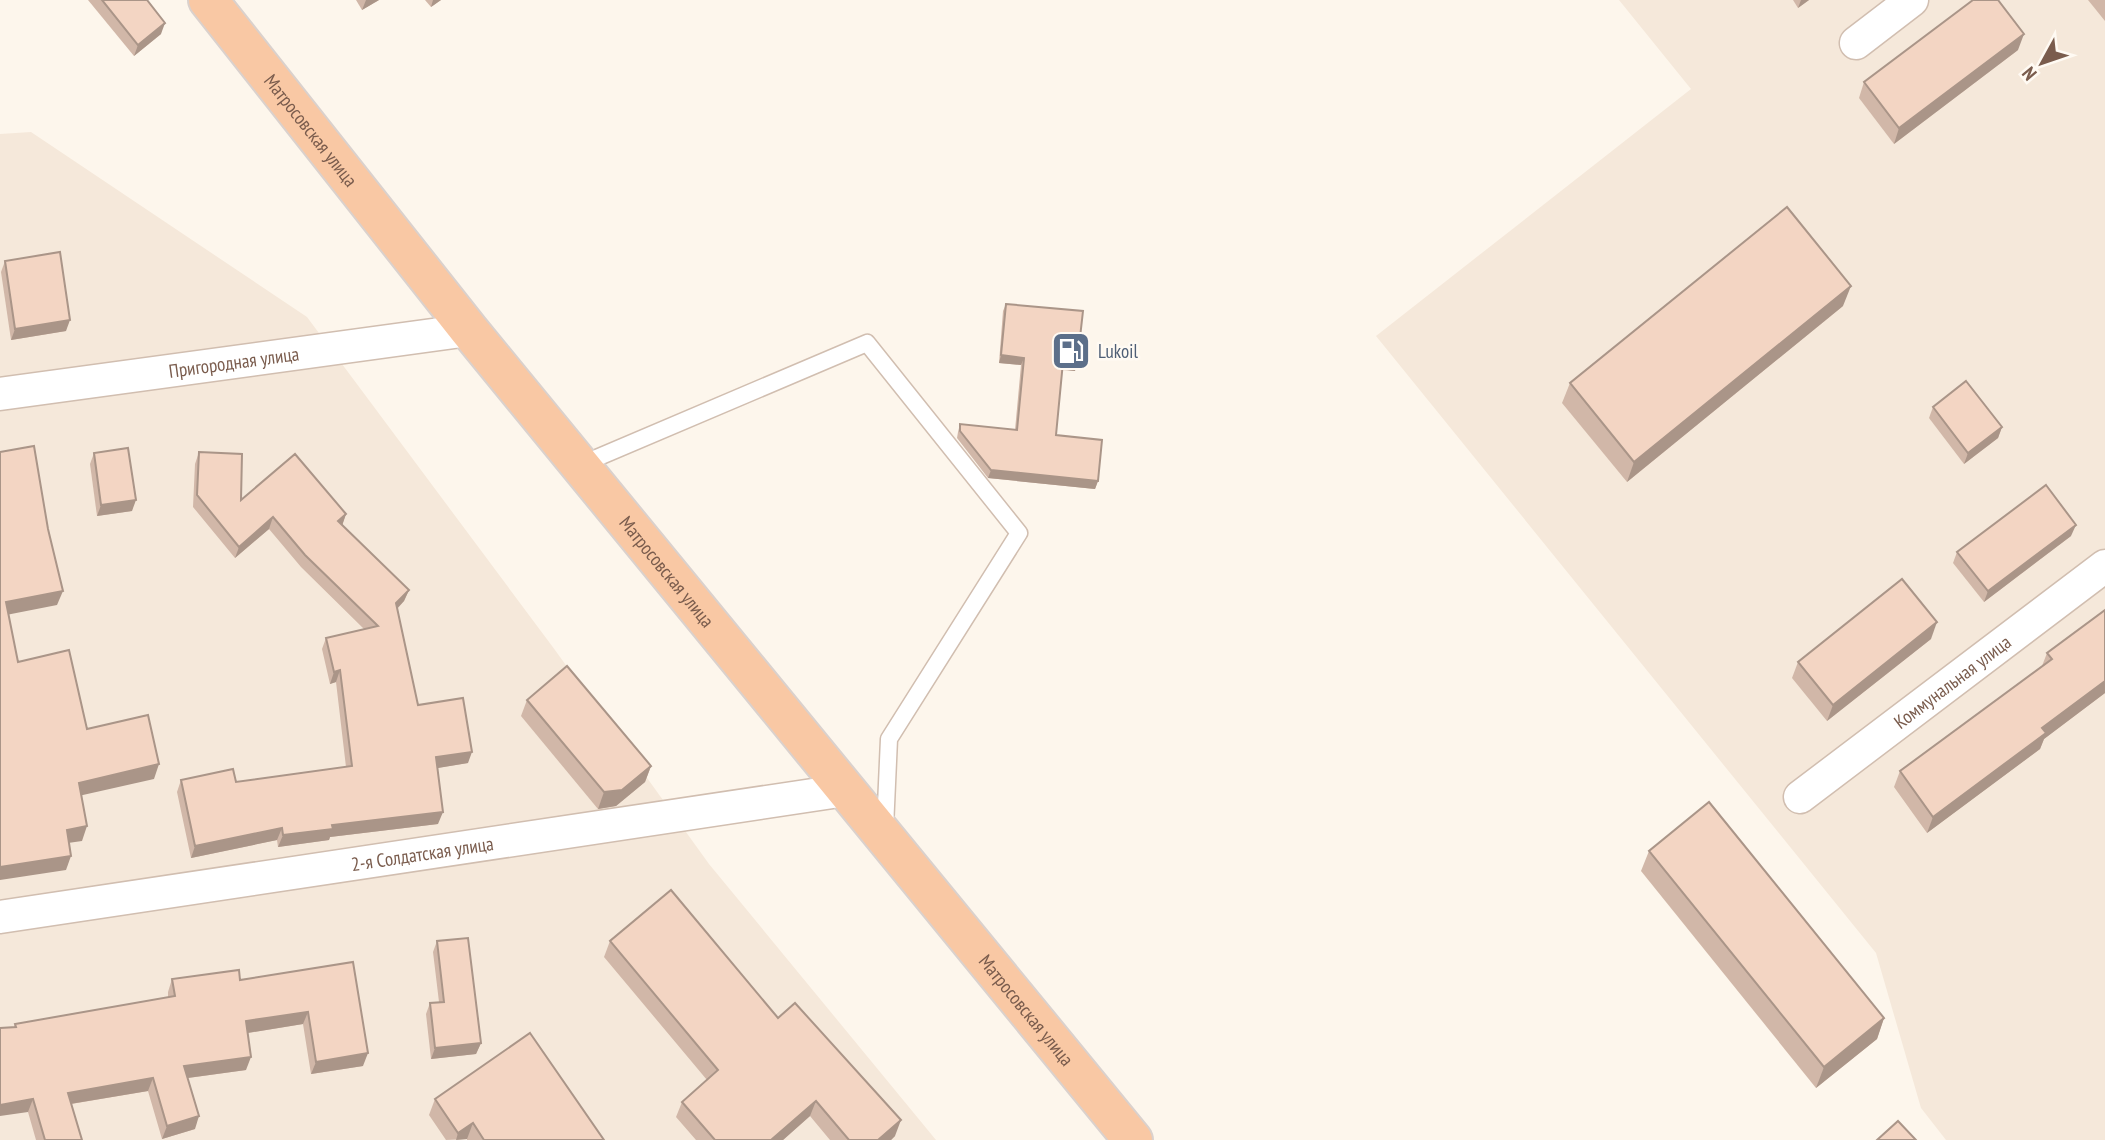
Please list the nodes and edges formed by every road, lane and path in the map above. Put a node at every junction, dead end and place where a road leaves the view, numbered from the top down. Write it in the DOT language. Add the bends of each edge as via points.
graph roads {
  1 [pos="208,0"];
  2 [pos="1912,0"];
  3 [pos="1856,43"];
  4 [pos="469,330"];
  5 [pos="0,394"];
  6 [pos="579,465"];
  7 [pos="2105,566"];
  8 [pos="846,790"];
  9 [pos="1800,797"];
  10 [pos="884,837"];
  11 [pos="0,917"];
  12 [pos="1133,1140"];
  1 -- 4 [label="highway, Матросовская улица"];
  2 -- 3 [label="street"];
  4 -- 5 [label="street, Пригородная улица"];
  4 -- 6 [label="highway, Матросовская улица"];
  6 -- 8 [label="highway, Матросовская улица"];
  6 -- 10 [label="lane" via="867,344 1019,533 888,739"];
  7 -- 9 [label="street, Коммунальная улица"];
  8 -- 10 [label="highway, Матросовская улица"];
  8 -- 11 [label="street, 2-я Солдатская улица"];
  10 -- 12 [label="highway, Матросовская улица"];
}
